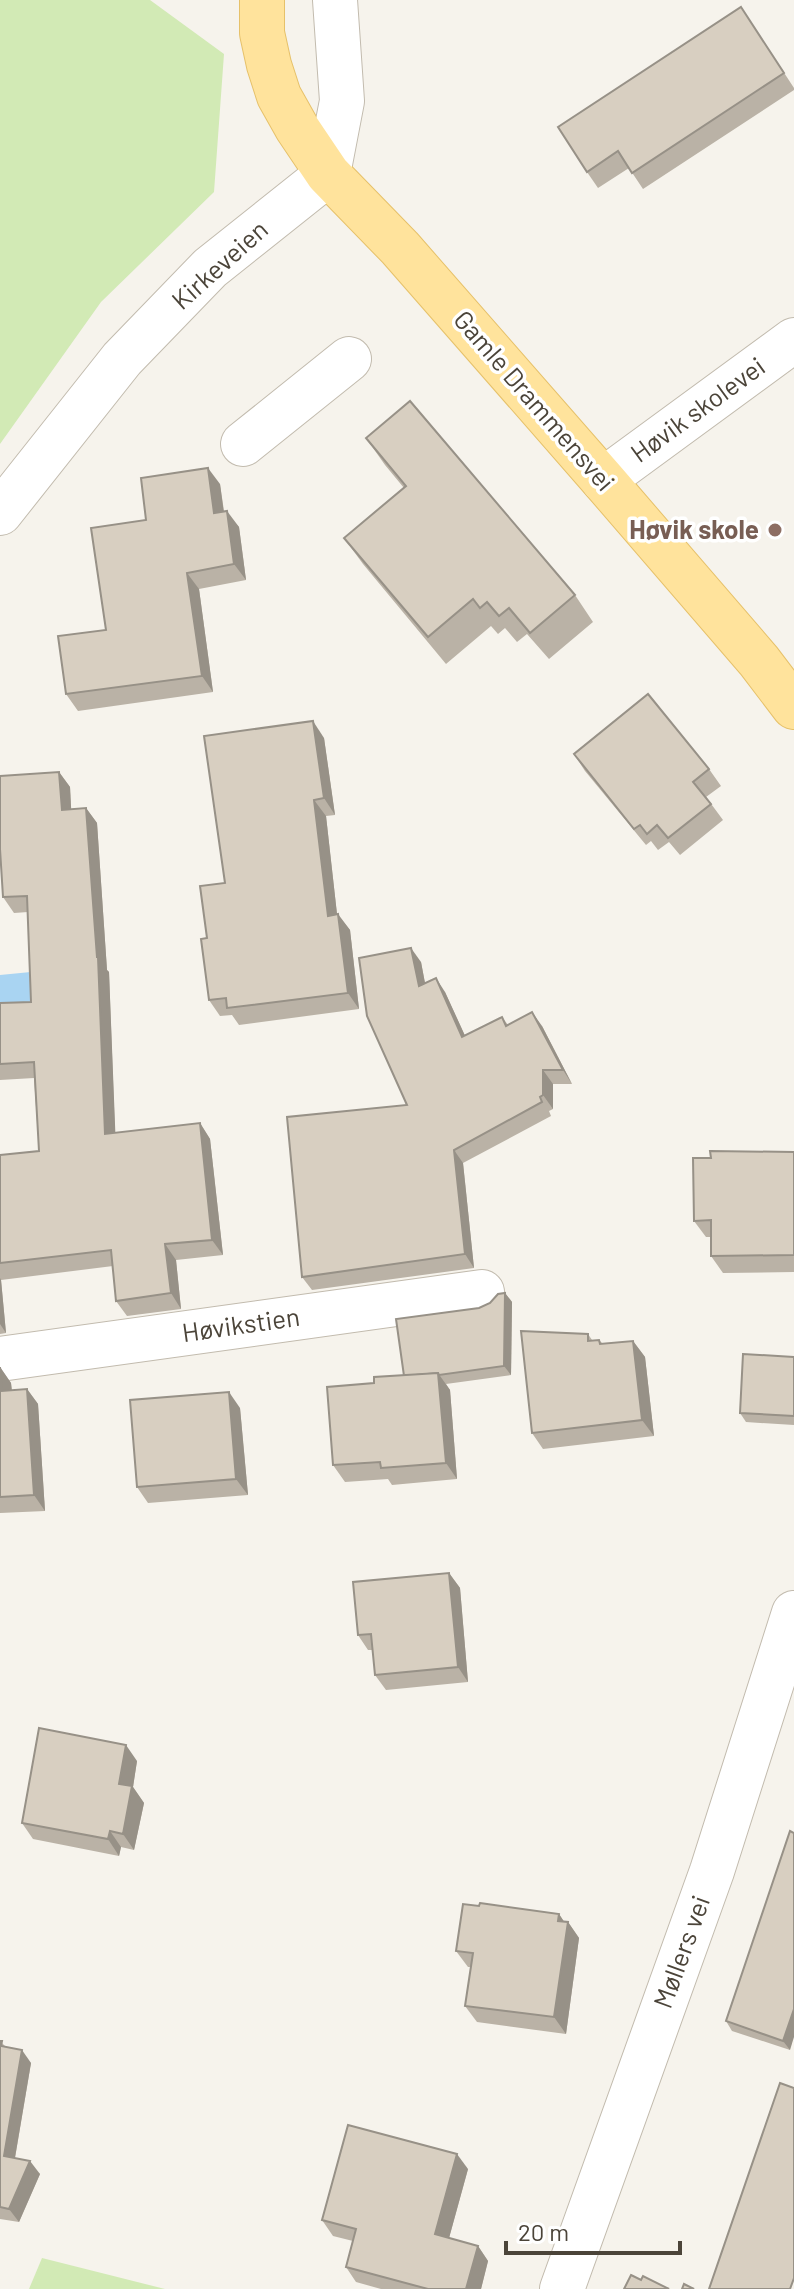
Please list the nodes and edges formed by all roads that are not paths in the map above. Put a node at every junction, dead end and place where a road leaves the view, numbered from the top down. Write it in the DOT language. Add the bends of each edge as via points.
graph roads {
  1 [pos="262,0"];
  2 [pos="335,0"];
  3 [pos="328,174"];
  4 [pos="794,340"];
  5 [pos="349,359"];
  6 [pos="243,444"];
  7 [pos="603,480"];
  8 [pos="0,513"];
  9 [pos="794,707"];
  10 [pos="482,1292"];
  11 [pos="0,1359"];
  12 [pos="794,1613"];
  13 [pos="562,2289"];
  1 -- 3 [label="main road" via="262,33 279,96"];
  2 -- 3 [label="street" via="342,101"];
  3 -- 7 [label="main road, Gamle Drammensvei" via="400,248"];
  3 -- 8 [label="street, Kirkeveien" via="210,268 133,348"];
  4 -- 7 [label="street, Høvik skolevei"];
  5 -- 6 [label="street"];
  7 -- 9 [label="main road, Gamle Drammensvei"];
  10 -- 11 [label="street, Høvikstien"];
  12 -- 13 [label="street, Møllers vei" via="712,1871"];
}
